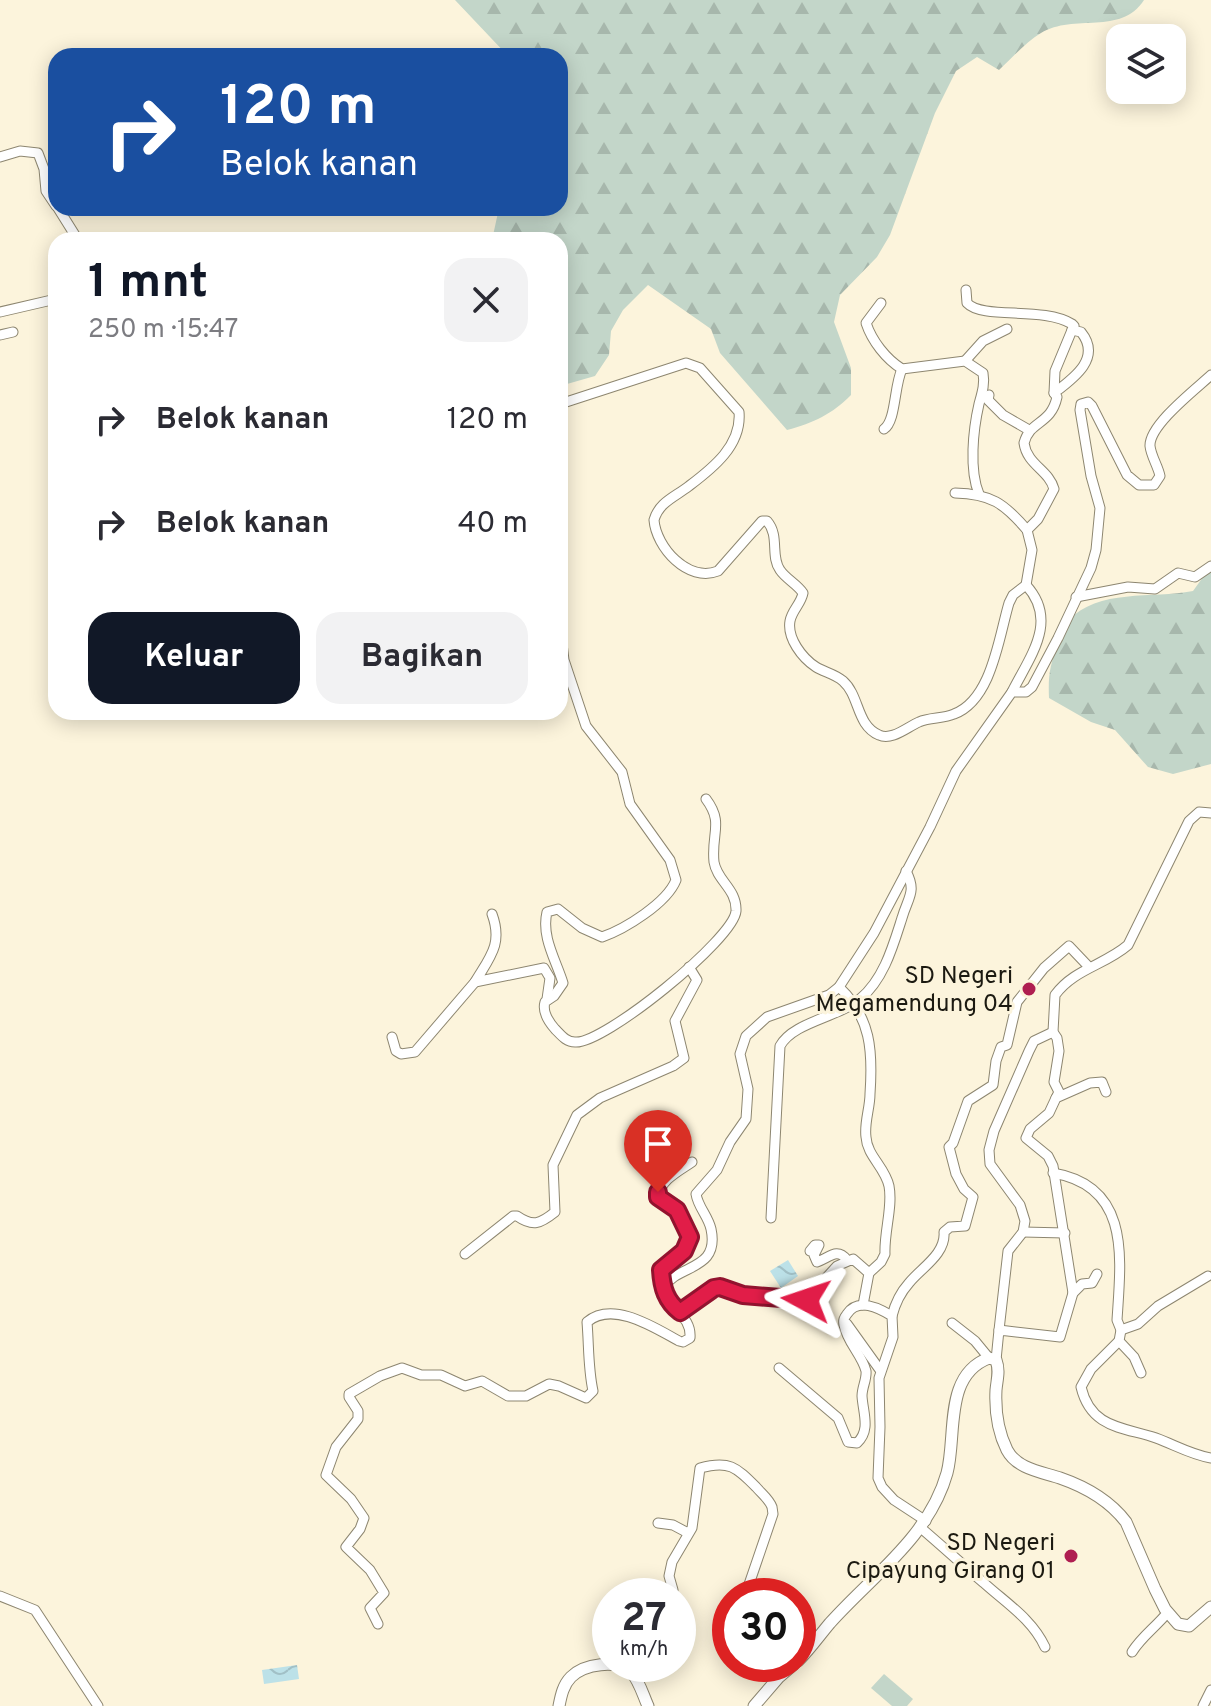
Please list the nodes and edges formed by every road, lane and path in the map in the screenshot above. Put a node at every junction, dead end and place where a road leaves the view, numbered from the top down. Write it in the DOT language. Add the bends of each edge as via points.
graph roads {
  1 [pos="0,157"];
  2 [pos="48,194"];
  3 [pos="966,290"];
  4 [pos="48,301"];
  5 [pos="881,303"];
  6 [pos="0,312"];
  7 [pos="1007,329"];
  8 [pos="1072,330"];
  9 [pos="13,332"];
  10 [pos="0,335"];
  11 [pos="965,361"];
  12 [pos="902,369"];
  13 [pos="1211,375"];
  14 [pos="1054,393"];
  15 [pos="989,395"];
  16 [pos="568,401"];
  17 [pos="884,429"];
  18 [pos="1029,430"];
  19 [pos="955,493"];
  20 [pos="979,494"];
  21 [pos="1027,530"];
  22 [pos="1211,566"];
  23 [pos="1026,585"];
  24 [pos="1076,597"];
  25 [pos="568,672"];
  26 [pos="1012,692"];
  27 [pos="706,799"];
  28 [pos="1211,813"];
  29 [pos="906,871"];
  30 [pos="492,914"];
  31 [pos="689,967"];
  32 [pos="1089,967"];
  33 [pos="475,982"];
  34 [pos="839,987"];
  35 [pos="547,999"];
  36 [pos="855,1003"];
  37 [pos="1053,1032"];
  38 [pos="392,1037"];
  39 [pos="1106,1092"];
  40 [pos="1056,1098"];
  41 [pos="692,1162"];
  42 [pos="1053,1173"];
  43 [pos="771,1218"];
  44 [pos="1023,1232"];
  45 [pos="1065,1233"];
  46 [pos="810,1251"];
  47 [pos="465,1254"];
  48 [pos="847,1260"];
  49 [pos="869,1273"];
  50 [pos="1097,1274"];
  51 [pos="1208,1276"];
  52 [pos="664,1287"];
  53 [pos="1073,1293"];
  54 [pos="863,1305"];
  55 [pos="680,1312"];
  56 [pos="892,1316"];
  57 [pos="844,1319"];
  58 [pos="952,1323"];
  59 [pos="999,1330"];
  60 [pos="1120,1335"];
  61 [pos="992,1359"];
  62 [pos="779,1368"];
  63 [pos="880,1370"];
  64 [pos="1141,1373"];
  65 [pos="1211,1458"];
  66 [pos="658,1523"];
  67 [pos="923,1524"];
  68 [pos="688,1533"];
  69 [pos="670,1578"];
  70 [pos="751,1578"];
  71 [pos="0,1596"];
  72 [pos="1211,1607"];
  73 [pos="1168,1612"];
  74 [pos="378,1624"];
  75 [pos="816,1638"];
  76 [pos="1045,1647"];
  77 [pos="1132,1652"];
  78 [pos="592,1668"];
  79 [pos="636,1682"];
  80 [pos="776,1682"];
  81 [pos="1211,1690"];
  82 [pos="98,1706"];
  83 [pos="559,1706"];
  84 [pos="648,1706"];
  85 [pos="754,1706"];
  86 [pos="1203,1706"];
  1 -- 2 [label="street" via="38,153"];
  3 -- 8 [label="street" via="967,303 976,311 1050,314 1072,324"];
  4 -- 6 [label="street"];
  5 -- 12 [label="street" via="867,318 868,329 884,354"];
  7 -- 11 [label="street" via="983,341"];
  8 -- 14 [label="street" via="1055,371"];
  8 -- 14 [label="street" via="1081,332 1089,344 1087,361"];
  9 -- 10 [label="street"];
  11 -- 12 [label="street"];
  11 -- 20 [label="street" via="984,379 972,470"];
  12 -- 17 [label="street" via="892,420"];
  13 -- 24 [label="street" via="1152,434 1160,476 1154,485 1139,485 1127,475 1092,406 1081,404 1100,508 1094,559"];
  14 -- 18 [label="street" via="1049,417"];
  15 -- 18 [label="street" via="998,410"];
  16 -- 23 [label="street" via="686,363 700,368 739,412 738,433 712,467 661,505 654,520 658,538 685,566 711,574 767,521 773,528 778,567 803,593 790,619 794,642 814,666 844,682 865,725 881,736 928,718 954,715 971,704 995,660 1009,603"];
  18 -- 21 [label="street" via="1025,451 1054,489"];
  19 -- 20 [label="street"];
  20 -- 21 [label="street" via="1004,505"];
  21 -- 23 [label="street" via="1032,550"];
  22 -- 24 [label="street" via="1195,577 1178,573 1155,589 1128,587"];
  23 -- 26 [label="street" via="1039,603 1042,624"];
  24 -- 26 [label="street" via="1032,687"];
  25 -- 35 [label="street" via="586,726 619,766 630,804 670,860 676,880 656,905 602,937 558,909 547,912 547,941 563,983"];
  26 -- 29 [label="street" via="956,771"];
  27 -- 31 [label="street" via="716,812 715,868 732,890 736,911 723,936"];
  28 -- 32 [label="street" via="1199,812 1189,821 1128,945"];
  29 -- 34 [label="street"];
  29 -- 36 [label="street" via="913,888 893,949"];
  30 -- 33 [label="street" via="497,940"];
  31 -- 35 [label="street" via="615,1026 577,1043 551,1024 544,1012"];
  31 -- 47 [label="street" via="697,980 675,1021 684,1058 580,1111 553,1165 555,1212 540,1223 513,1216"];
  32 -- 37 [label="street" via="1055,995"];
  32 -- 56 [label="street" via="1069,946 1017,1002 993,1085 968,1101 949,1147 956,1174 973,1197 965,1226 944,1232 945,1240 900,1294"];
  33 -- 35 [label="street" via="544,968 550,978"];
  33 -- 38 [label="street" via="415,1052 396,1051"];
  34 -- 36 [label="street"];
  34 -- 52 [label="street" via="767,1017 746,1036 740,1054 748,1089 746,1119 717,1170 696,1194 711,1229 710,1252 697,1267 674,1276"];
  36 -- 43 [label="street" via="790,1034 780,1046"];
  36 -- 49 [label="street" via="871,1052 866,1138 890,1190 885,1254"];
  37 -- 40 [label="street" via="1059,1051"];
  37 -- 44 [label="street" via="1034,1041 989,1150 990,1164 1024,1213"];
  39 -- 40 [label="street" via="1102,1082 1090,1083"];
  40 -- 42 [label="street" via="1026,1138 1050,1159"];
  41 -- 52 [label="street" via="658,1192 677,1210 690,1237 684,1251 663,1266"];
  42 -- 45 [label="street"];
  42 -- 60 [label="street" via="1088,1184 1112,1212 1118,1233"];
  44 -- 45 [label="street"];
  44 -- 59 [label="street" via="1008,1251"];
  45 -- 53 [label="street"];
  46 -- 48 [label="street" via="818,1244 817,1262 836,1253"];
  48 -- 49 [label="street"];
  48 -- 55 [label="street" via="806,1300 743,1295 720,1287"];
  49 -- 54 [label="street"];
  50 -- 53 [label="street"];
  51 -- 60 [label="street"];
  52 -- 55 [label="street" via="670,1304"];
  53 -- 59 [label="street" via="1060,1337"];
  54 -- 56 [label="street"];
  54 -- 57 [label="street"];
  55 -- 74 [label="street" via="691,1332 683,1342 612,1314 587,1322 593,1391 586,1398 549,1384 526,1396 508,1396 482,1381 465,1386 402,1368 350,1392 358,1419 336,1447 326,1473 364,1518 346,1547 384,1593 370,1608"];
  56 -- 63 [label="street" via="893,1337"];
  57 -- 62 [label="street" via="866,1372 866,1423 857,1443 848,1442 838,1418"];
  57 -- 63 [label="street"];
  58 -- 61 [label="street"];
  59 -- 61 [label="street"];
  60 -- 64 [label="street"];
  60 -- 65 [label="street" via="1081,1387 1091,1409 1120,1430"];
  61 -- 67 [label="street" via="974,1368 956,1393 947,1474"];
  61 -- 73 [label="street" via="999,1369 996,1411 1008,1453 1015,1462 1099,1496 1118,1512"];
  63 -- 67 [label="street" via="878,1478"];
  66 -- 68 [label="street"];
  67 -- 75 [label="street"];
  67 -- 76 [label="street" via="1011,1603"];
  68 -- 69 [label="street"];
  68 -- 70 [label="street" via="700,1468 728,1465 741,1472 770,1502 773,1514"];
  71 -- 82 [label="street" via="35,1610"];
  72 -- 73 [label="street" via="1189,1626 1178,1624"];
  73 -- 77 [label="street"];
  78 -- 83 [label="street" via="572,1676"];
  79 -- 84 [label="street"];
  80 -- 85 [label="street"];
  81 -- 86 [label="street"];
}
